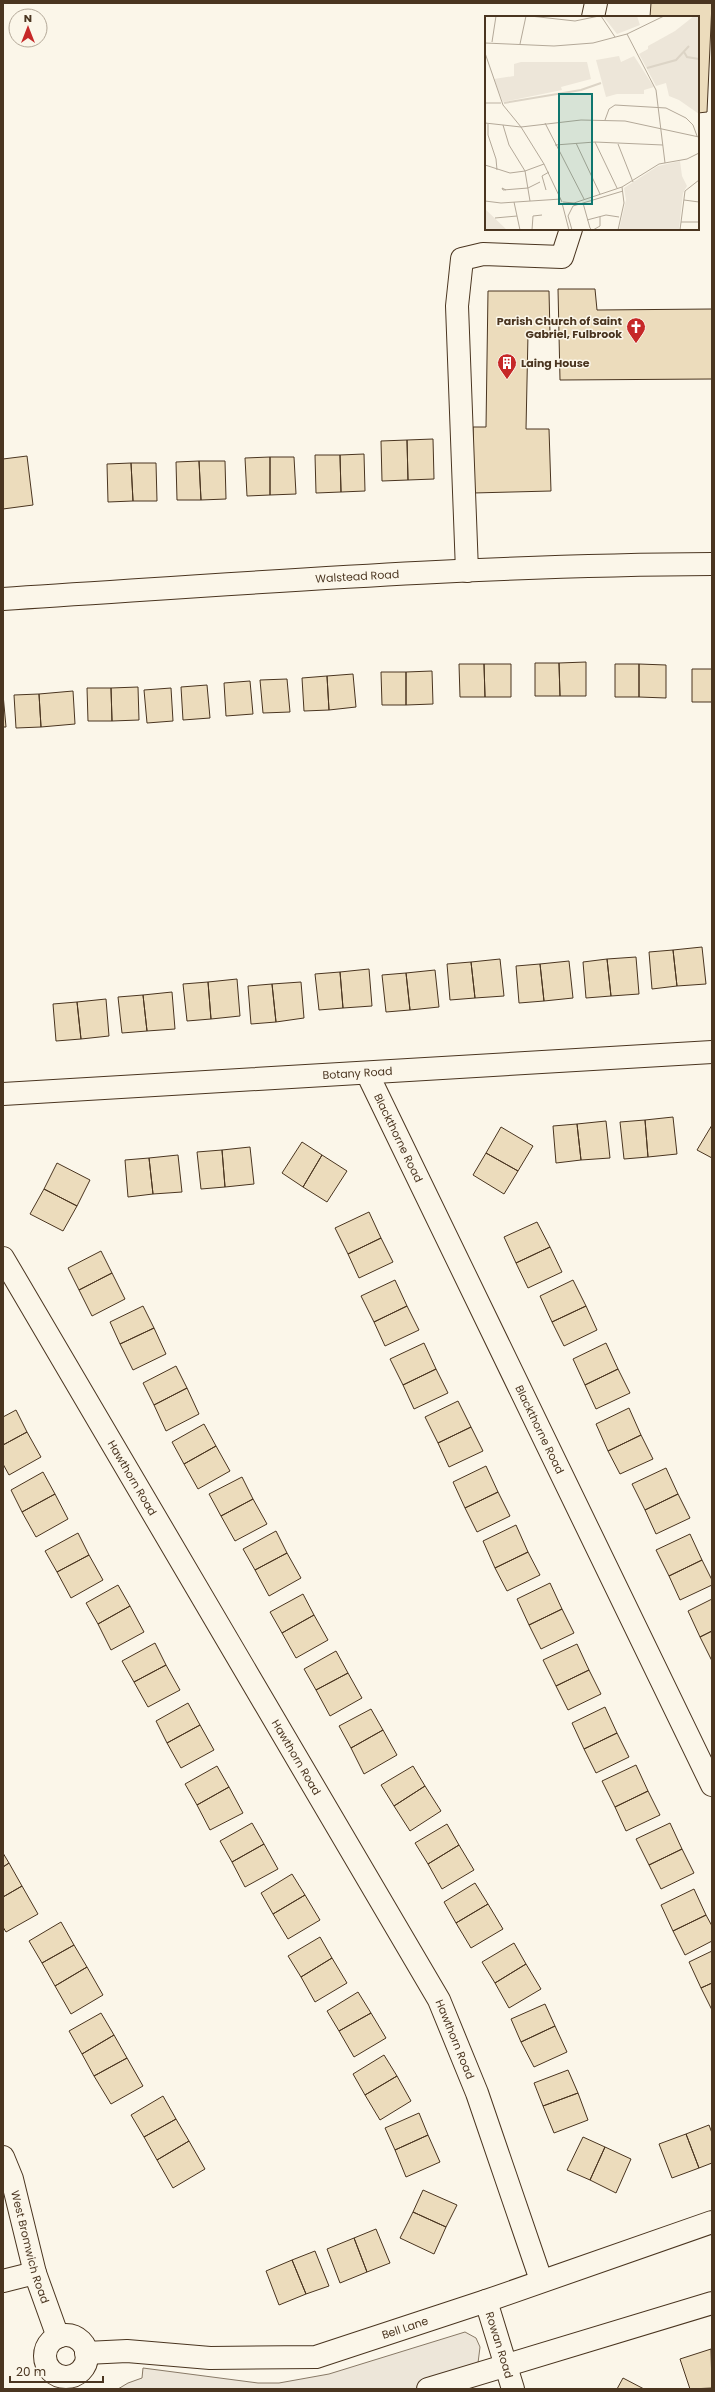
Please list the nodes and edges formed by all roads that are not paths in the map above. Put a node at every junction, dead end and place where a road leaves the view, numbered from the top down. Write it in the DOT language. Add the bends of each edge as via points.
graph roads {
  1 [pos="596,3"];
  2 [pos="594,16"];
  3 [pos="571,230"];
  4 [pos="712,564"];
  5 [pos="467,571"];
  6 [pos="3,598"];
  7 [pos="712,1052"];
  8 [pos="367,1073"];
  9 [pos="3,1094"];
  10 [pos="3,1258"];
  11 [pos="712,1785"];
  12 [pos="3,2157"];
  13 [pos="712,2222"];
  14 [pos="35,2273"];
  15 [pos="541,2280"];
  16 [pos="3,2281"];
  17 [pos="486,2301"];
  18 [pos="712,2303"];
  19 [pos="58,2337"];
  20 [pos="86,2353"];
  21 [pos="506,2367"];
  22 [pos="72,2382"];
  23 [pos="428,2389"];
  24 [pos="513,2389"];
  1 -- 2 [label="street"];
  3 -- 5 [label="street" via="562,257 483,254 462,259 457,306"];
  4 -- 5 [label="street, Walstead Road"];
  5 -- 6 [label="street, Walstead Road"];
  7 -- 8 [label="street, Botany Road"];
  8 -- 9 [label="street, Botany Road"];
  8 -- 11 [label="street, Blackthorne Road"];
  10 -- 15 [label="street, Hawthorn Road" via="439,2000 477,2093"];
  12 -- 14 [label="street, West Bromwich Road" via="12,2179"];
  13 -- 15 [label="street, Bell Lane"];
  14 -- 16 [label="street"];
  14 -- 19 [label="street, West Bromwich Road"];
  15 -- 17 [label="street, Bell Lane"];
  17 -- 20 [label="street, Bell Lane" via="316,2357 210,2358 127,2351"];
  17 -- 21 [label="street, Rowan Road"];
  18 -- 21 [label="street"];
  19 -- 20 [label="street" via="65,2335 78,2339"];
  19 -- 22 [label="street" via="52,2340 46,2352 47,2366 57,2375"];
  20 -- 22 [label="street" via="85,2363"];
  21 -- 23 [label="street"];
  21 -- 24 [label="street, Rowan Road"];
}
